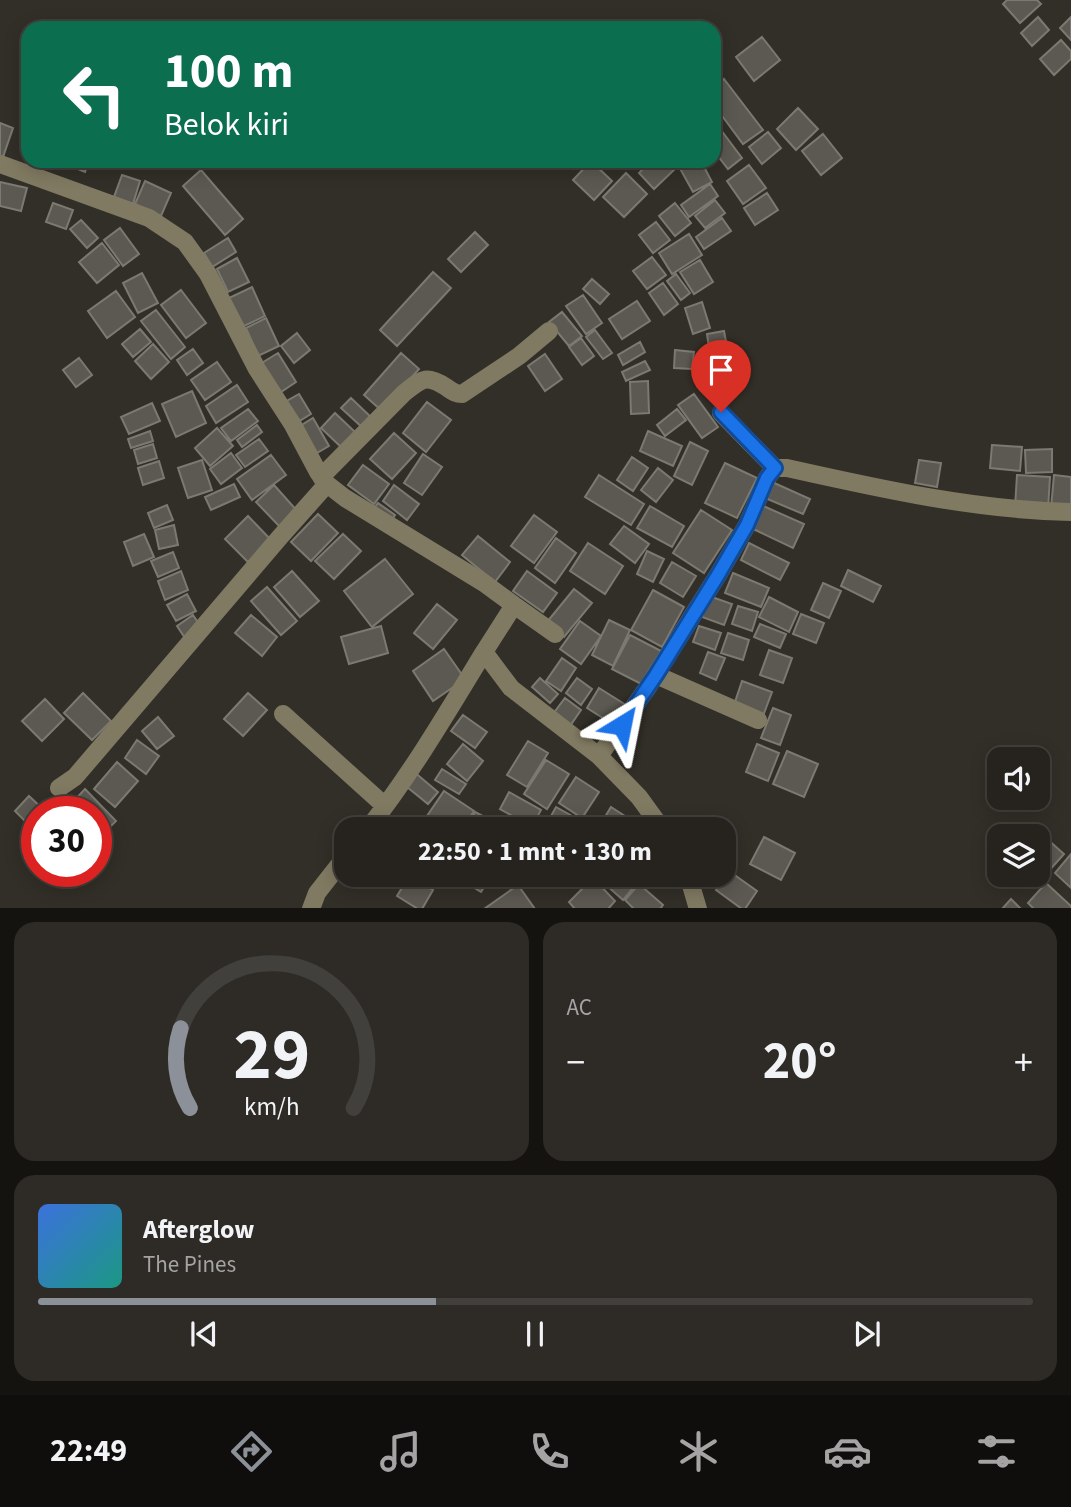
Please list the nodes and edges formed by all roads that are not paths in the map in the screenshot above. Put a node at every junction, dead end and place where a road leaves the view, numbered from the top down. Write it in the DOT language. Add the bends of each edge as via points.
graph roads {
  1 [pos="0,164"];
  2 [pos="549,331"];
  3 [pos="721,412"];
  4 [pos="775,468"];
  5 [pos="324,480"];
  6 [pos="1071,512"];
  7 [pos="514,605"];
  8 [pos="555,634"];
  9 [pos="484,652"];
  10 [pos="656,675"];
  11 [pos="283,714"];
  12 [pos="758,720"];
  13 [pos="599,756"];
  14 [pos="59,789"];
  15 [pos="385,806"];
  16 [pos="377,817"];
  17 [pos="654,817"];
  18 [pos="334,871"];
  19 [pos="692,887"];
  20 [pos="311,908"];
  21 [pos="698,908"];
  1 -- 5 [label="street" via="149,218 185,242 208,274 257,369"];
  2 -- 5 [label="street" via="462,394 436,380 417,383"];
  3 -- 4 [label="street"];
  4 -- 6 [label="street" via="893,492 1028,511"];
  4 -- 10 [label="street" via="747,525"];
  5 -- 7 [label="street"];
  5 -- 14 [label="street" via="75,777"];
  7 -- 8 [label="street"];
  7 -- 9 [label="street"];
  9 -- 13 [label="street" via="519,695"];
  9 -- 15 [label="street"];
  10 -- 12 [label="street"];
  10 -- 13 [label="street"];
  11 -- 15 [label="street"];
  13 -- 17 [label="street"];
  15 -- 16 [label="street"];
  18 -- 20 [label="street"];
  19 -- 21 [label="street"];
}
